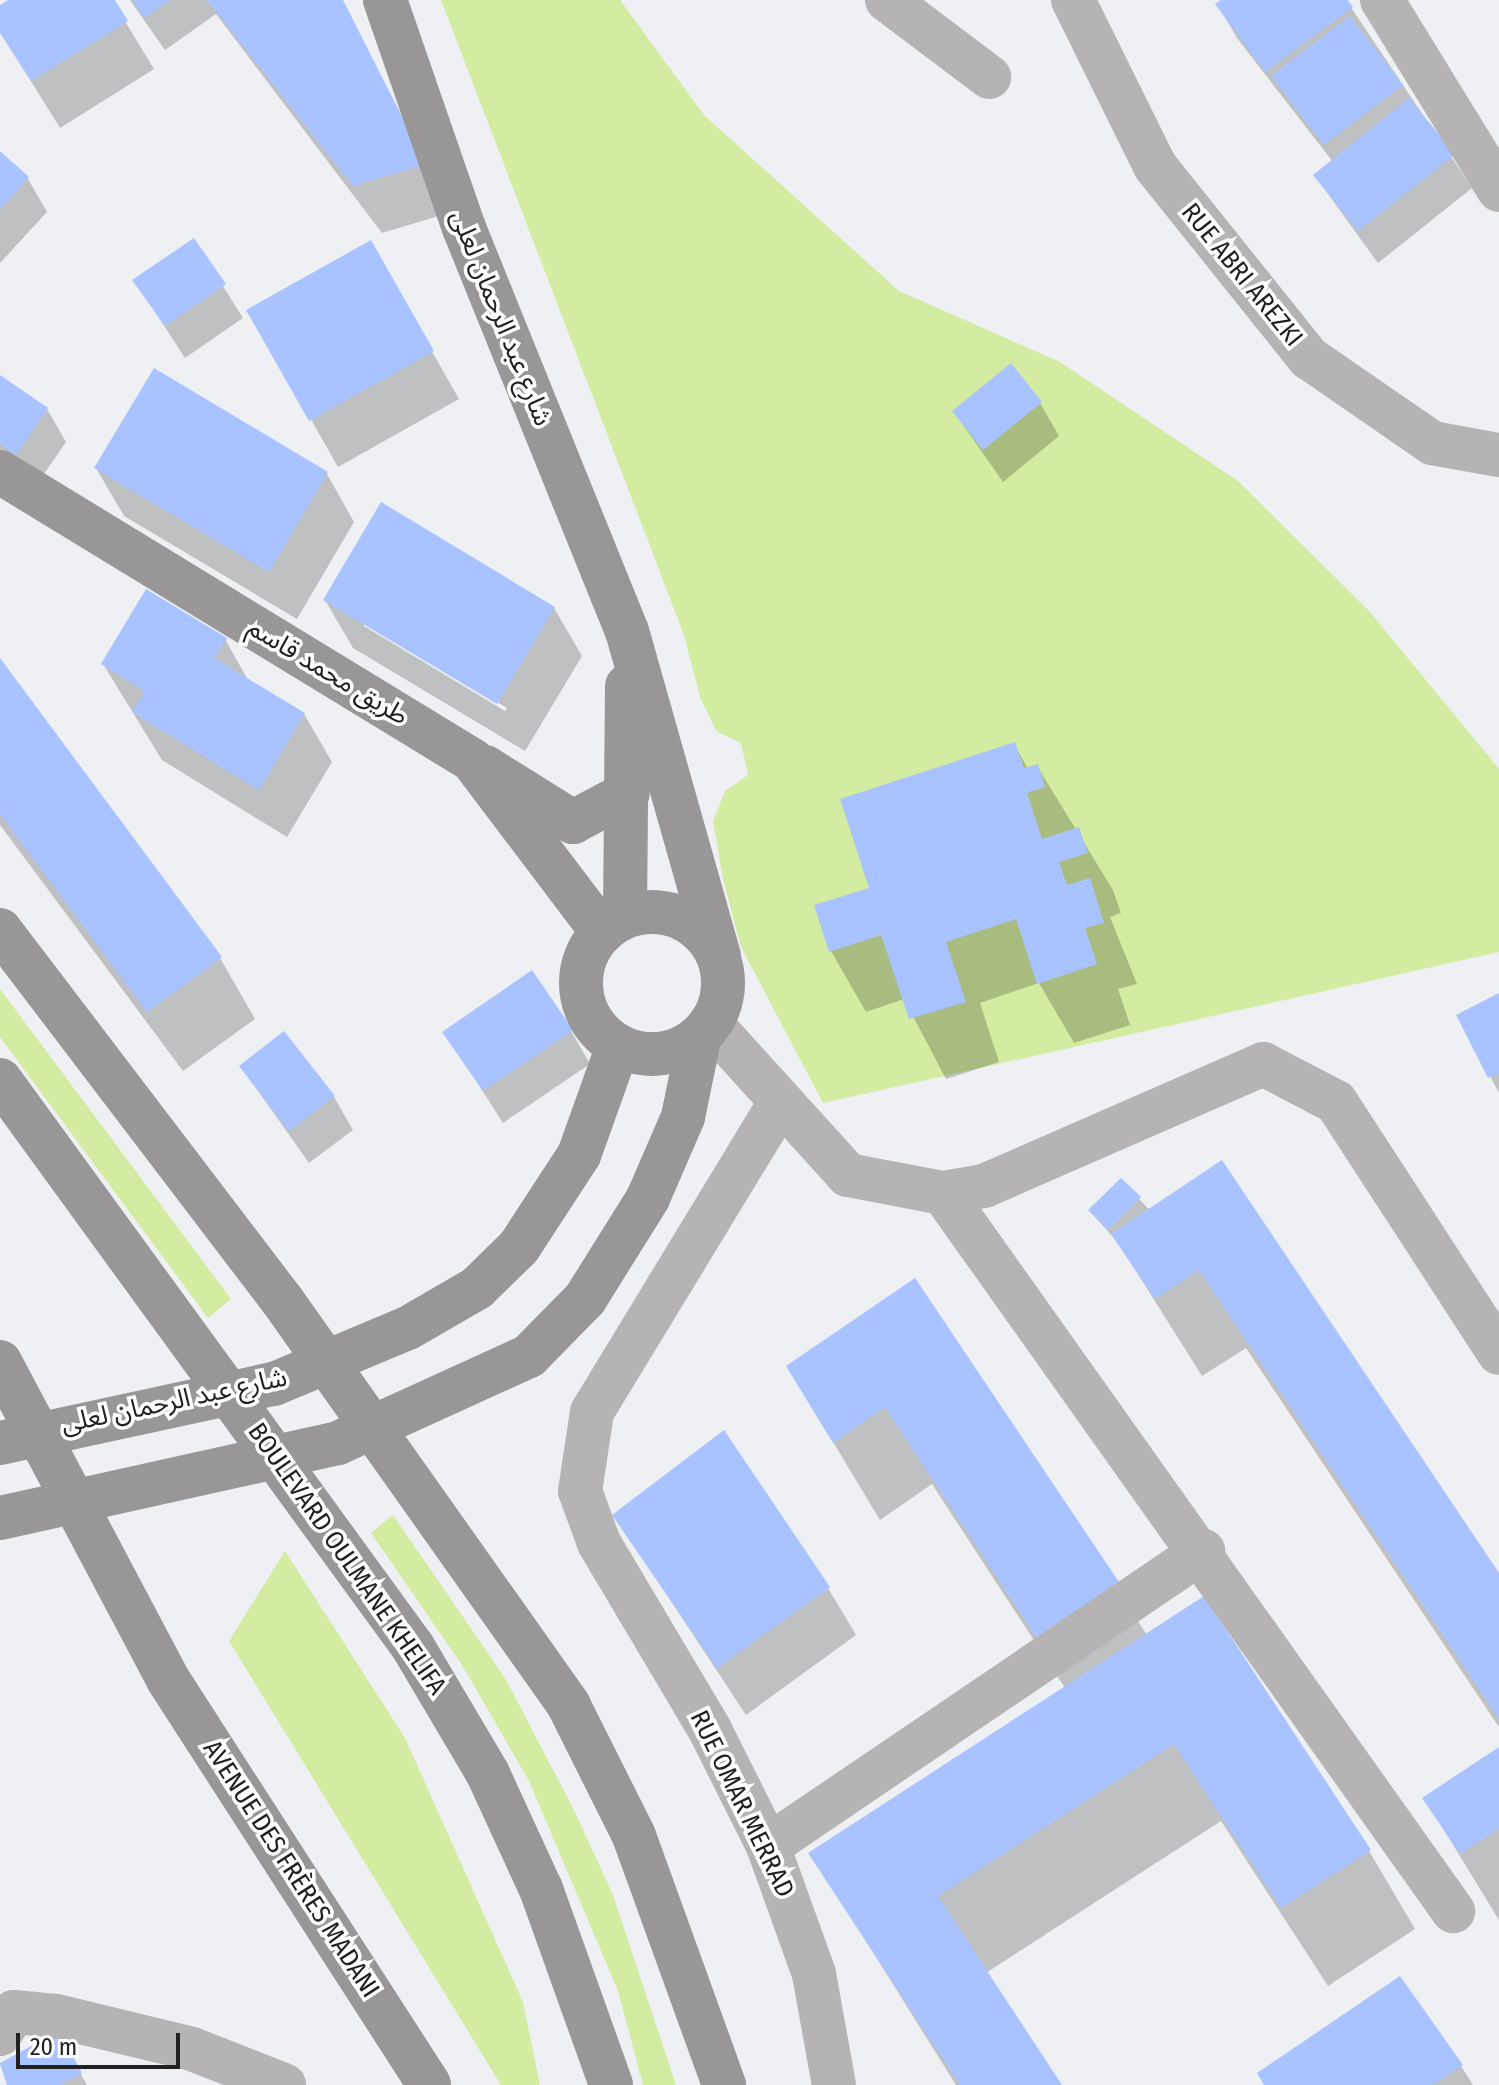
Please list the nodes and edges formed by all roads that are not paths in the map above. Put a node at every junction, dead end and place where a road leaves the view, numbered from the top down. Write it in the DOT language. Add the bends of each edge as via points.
graph roads {
  1 [pos="385,0"];
  2 [pos="887,0"];
  3 [pos="1382,0"];
  4 [pos="1079,2"];
  5 [pos="989,77"];
  6 [pos="1499,190"];
  7 [pos="1499,455"];
  8 [pos="0,472"];
  9 [pos="627,631"];
  10 [pos="472,760"];
  11 [pos="628,793"];
  12 [pos="613,924"];
  13 [pos="0,930"];
  14 [pos="719,956"];
  15 [pos="705,1032"];
  16 [pos="618,1046"];
  17 [pos="0,1080"];
  18 [pos="778,1106"];
  19 [pos="943,1193"];
  20 [pos="1499,1353"];
  21 [pos="0,1362"];
  22 [pos="17,1437"];
  23 [pos="71,1500"];
  24 [pos="0,1518"];
  25 [pos="1203,1551"];
  26 [pos="768,1846"];
  27 [pos="1453,1911"];
  28 [pos="0,2034"];
  29 [pos="284,2085"];
  30 [pos="429,2085"];
  31 [pos="611,2085"];
  32 [pos="724,2085"];
  33 [pos="834,2085"];
  1 -- 9 [label="main road, شارع عبد الرحمان لعلى" via="464,228"];
  2 -- 5 [label="street"];
  3 -- 6 [label="street"];
  4 -- 7 [label="street, RUE ABRI AREZKI" via="1155,166 1309,358 1432,443"];
  8 -- 10 [label="main road, طريق محمد قاسم"];
  9 -- 11 [label="main road, شارع عبد الرحمان لعلى"];
  9 -- 14 [label="main road, شارع عبد الرحمان لعلى"];
  10 -- 11 [label="main road" via="573,822"];
  10 -- 12 [label="main road, طريق محمد قاسم"];
  11 -- 12 [label="main road, شارع عبد الرحمان لعلى"];
  12 -- 14 [label="main road" via="680,917"];
  12 -- 16 [label="main road" via="589,949 581,992 599,1033"];
  13 -- 32 [label="main road" via="282,1300 489,1585 569,1706 634,1836"];
  14 -- 15 [label="main road" via="724,979"];
  15 -- 16 [label="main road" via="659,1053"];
  15 -- 18 [label="street"];
  15 -- 23 [label="main road" via="683,1117 648,1198 585,1299 529,1356 338,1443"];
  16 -- 22 [label="main road, شارع عبد الرحمان لعلى" via="579,1155 519,1247 477,1288 408,1328 274,1384"];
  17 -- 31 [label="main road, BOULEVARD OULMANE KHELIFA" via="413,1647 488,1774 541,1889"];
  18 -- 19 [label="street" via="848,1175"];
  18 -- 26 [label="street, RUE OMAR MERRAD" via="592,1412 579,1478 599,1543 710,1730"];
  19 -- 20 [label="street" via="984,1186 1263,1064 1336,1102"];
  19 -- 25 [label="street"];
  21 -- 22 [label="main road, AVENUE DES FRÈRES MADANI"];
  22 -- 23 [label="main road, AVENUE DES FRÈRES MADANI"];
  23 -- 24 [label="main road"];
  23 -- 30 [label="main road, AVENUE DES FRÈRES MADANI" via="153,1652"];
  25 -- 26 [label="street"];
  25 -- 27 [label="street"];
  26 -- 33 [label="street, RUE OMAR MERRAD" via="814,1974"];
  28 -- 29 [label="street" via="14,2012 56,2016 192,2049"];
}
